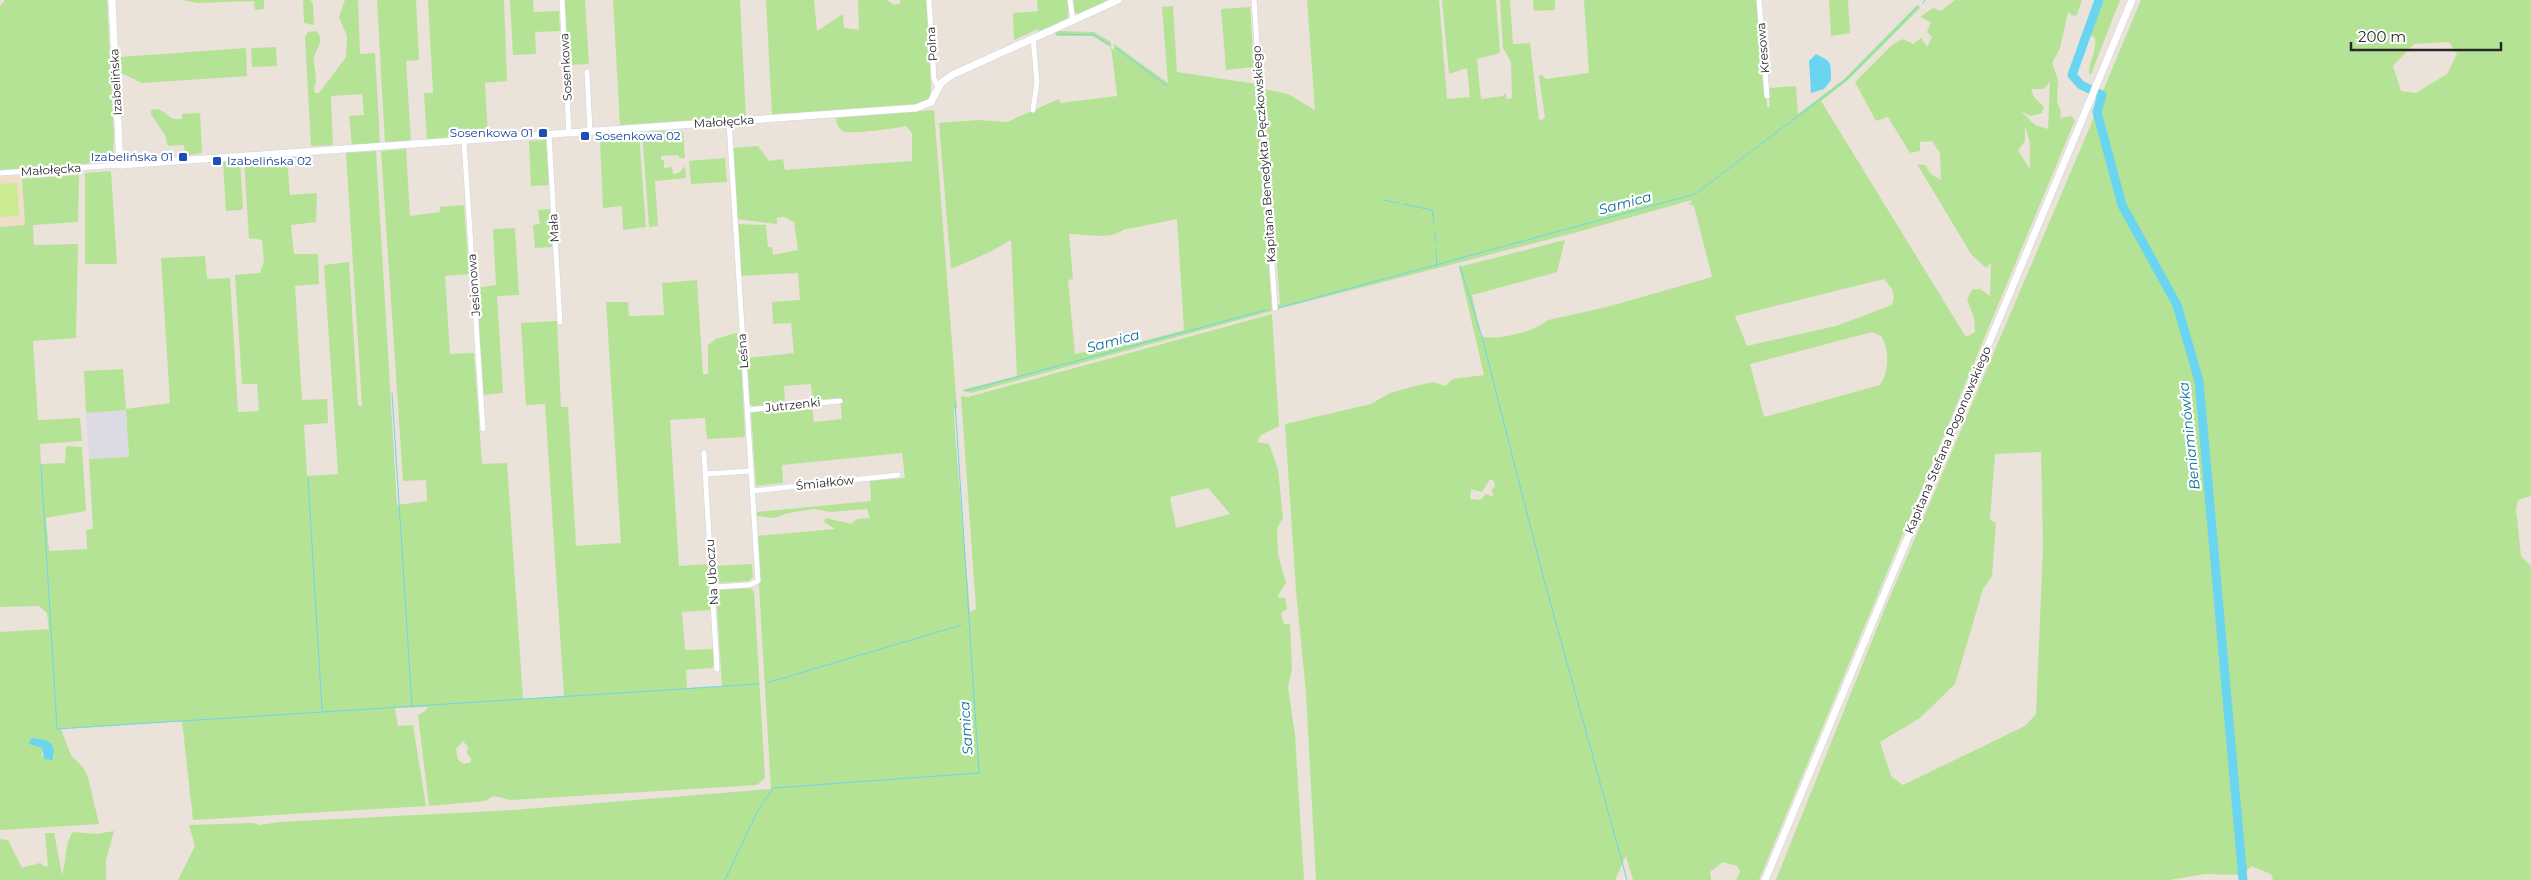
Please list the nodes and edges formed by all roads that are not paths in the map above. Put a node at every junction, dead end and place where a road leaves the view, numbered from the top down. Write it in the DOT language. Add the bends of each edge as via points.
graph roads {
  1 [pos="112,0"];
  2 [pos="562,0"];
  3 [pos="929,0"];
  4 [pos="1070,0"];
  5 [pos="1118,0"];
  6 [pos="1254,0"];
  7 [pos="1759,0"];
  8 [pos="2132,0"];
  9 [pos="1073,20"];
  10 [pos="1033,38"];
  11 [pos="587,72"];
  12 [pos="938,87"];
  13 [pos="1767,96"];
  14 [pos="1032,110"];
  15 [pos="729,122"];
  16 [pos="590,132"];
  17 [pos="569,133"];
  18 [pos="548,135"];
  19 [pos="464,140"];
  20 [pos="120,165"];
  21 [pos="0,173"];
  22 [pos="1275,308"];
  23 [pos="560,322"];
  24 [pos="840,401"];
  25 [pos="747,410"];
  26 [pos="483,428"];
  27 [pos="704,453"];
  28 [pos="750,471"];
  29 [pos="706,474"];
  30 [pos="898,475"];
  31 [pos="752,491"];
  32 [pos="714,587"];
  33 [pos="717,669"];
  34 [pos="1765,880"];
  1 -- 20 [label="street, Izabelińska"];
  2 -- 17 [label="street, Sosenkowa"];
  3 -- 12 [label="street, Polna" via="934,79"];
  4 -- 9 [label="street"];
  5 -- 9 [label="street, Małołęcka"];
  6 -- 22 [label="street, Kapitana Benedykta Pęczkowskiego"];
  7 -- 13 [label="street, Kresowa"];
  8 -- 34 [label="street, Kapitana Stefana Pogonowskiego"];
  9 -- 10 [label="street, Małołęcka"];
  10 -- 12 [label="street, Małołęcka" via="952,76"];
  10 -- 14 [label="street" via="1037,82"];
  11 -- 16 [label="street"];
  12 -- 15 [label="street, Małołęcka" via="931,102 916,108"];
  15 -- 16 [label="street, Małołęcka"];
  15 -- 25 [label="street, Leśna"];
  16 -- 17 [label="street, Małołęcka"];
  17 -- 18 [label="street, Małołęcka"];
  18 -- 19 [label="street, Małołęcka"];
  18 -- 23 [label="street, Mała"];
  19 -- 20 [label="street, Małołęcka"];
  19 -- 26 [label="street, Jesionowa"];
  20 -- 21 [label="street, Małołęcka"];
  24 -- 25 [label="street, Jutrzenki"];
  25 -- 28 [label="street, Leśna"];
  27 -- 29 [label="street, Na Uboczu"];
  28 -- 29 [label="street"];
  28 -- 31 [label="street, Leśna"];
  29 -- 32 [label="street, Na Uboczu"];
  30 -- 31 [label="street, Śmiałków"];
  31 -- 32 [label="street, Leśna" via="758,581 749,585"];
  32 -- 33 [label="street, Na Uboczu"];
}
